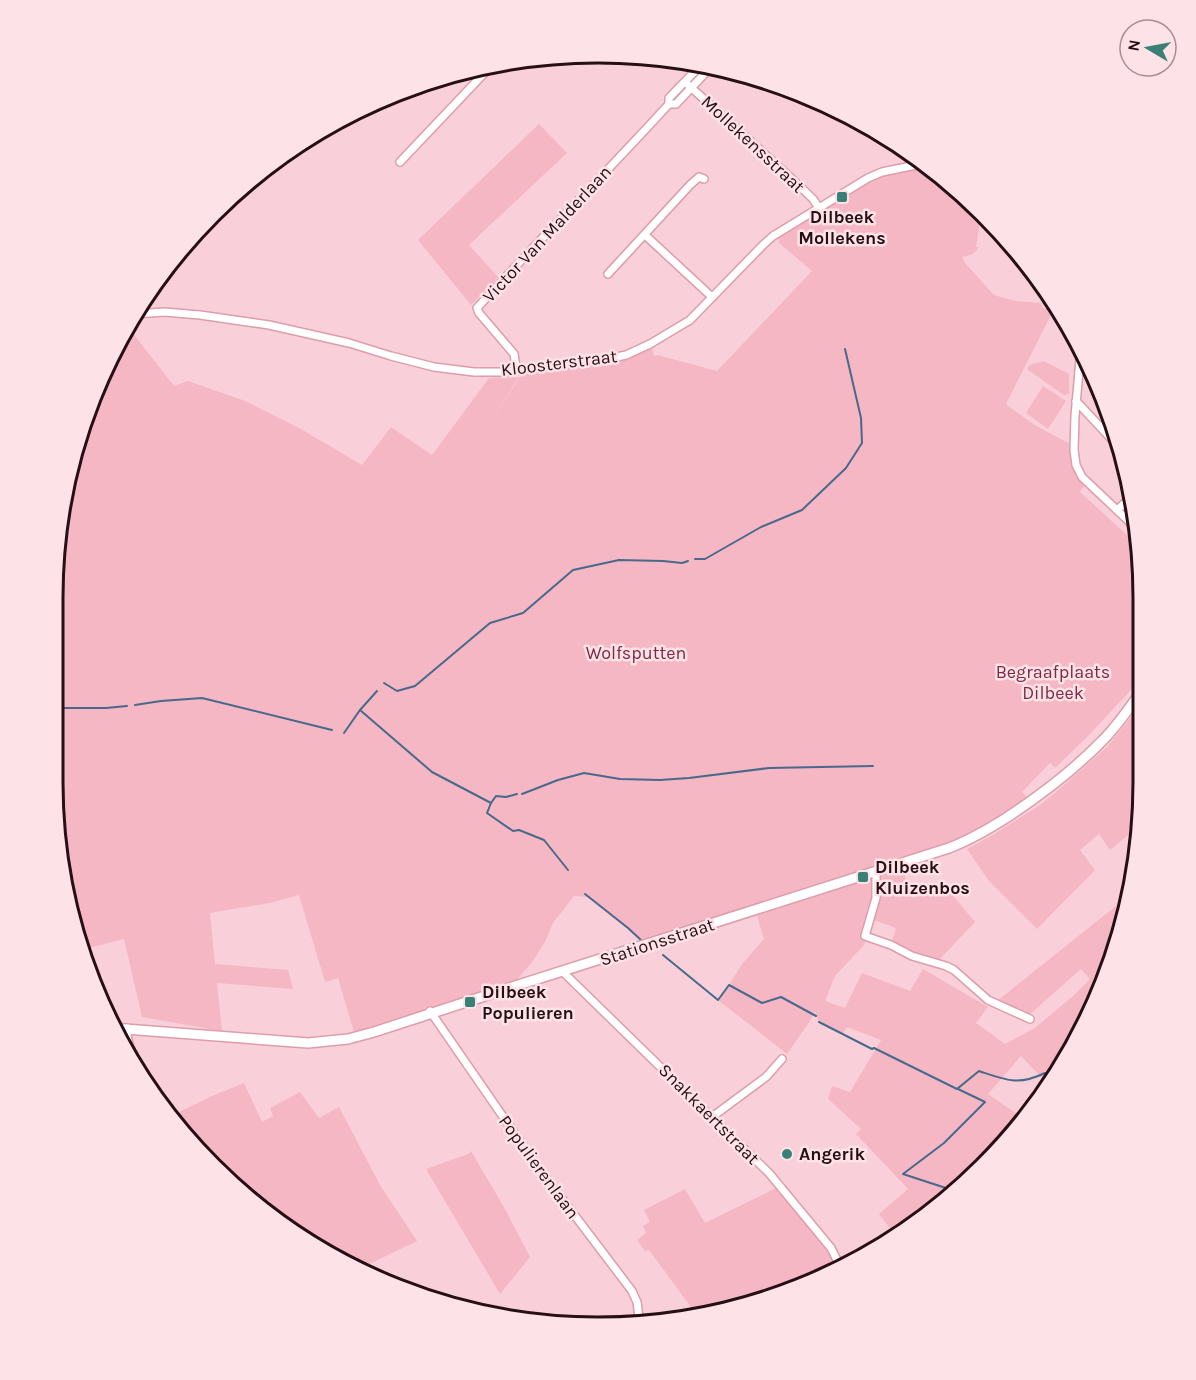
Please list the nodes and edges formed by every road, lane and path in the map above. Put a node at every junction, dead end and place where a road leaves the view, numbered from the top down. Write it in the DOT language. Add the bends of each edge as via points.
graph roads {
  1 [pos="696,72"];
  2 [pos="704,73"];
  3 [pos="482,76"];
  4 [pos="688,84"];
  5 [pos="400,162"];
  6 [pos="913,166"];
  7 [pos="704,179"];
  8 [pos="819,208"];
  9 [pos="645,235"];
  10 [pos="608,274"];
  11 [pos="712,297"];
  12 [pos="145,313"];
  13 [pos="1079,363"];
  14 [pos="519,371"];
  15 [pos="1076,401"];
  16 [pos="1108,435"];
  17 [pos="1124,503"];
  18 [pos="1117,510"];
  19 [pos="1127,519"];
  20 [pos="1133,703"];
  21 [pos="876,871"];
  22 [pos="563,972"];
  23 [pos="430,1012"];
  24 [pos="1030,1019"];
  25 [pos="123,1028"];
  26 [pos="127,1028"];
  27 [pos="127,1035"];
  28 [pos="782,1059"];
  29 [pos="712,1117"];
  30 [pos="837,1261"];
  31 [pos="639,1315"];
  1 -- 4 [label="street, Victor Van Malderlaan"];
  2 -- 4 [label="street, Victor Van Malderlaan"];
  3 -- 5 [label="street"];
  4 -- 8 [label="street, Mollekensstraat"];
  4 -- 14 [label="street, Victor Van Malderlaan" via="676,104 669,104 477,308 514,354"];
  6 -- 8 [label="street, Kloosterstraat" via="868,178"];
  7 -- 9 [label="street" via="699,177 690,185"];
  8 -- 11 [label="street, Kloosterstraat" via="768,240"];
  9 -- 10 [label="street"];
  9 -- 11 [label="street"];
  11 -- 14 [label="street, Kloosterstraat" via="690,320 626,355"];
  12 -- 14 [label="street, Kloosterstraat" via="211,316 269,325 434,367 474,372"];
  13 -- 15 [label="street"];
  15 -- 16 [label="street"];
  15 -- 18 [label="street" via="1076,465 1082,477"];
  17 -- 18 [label="street"];
  18 -- 19 [label="street"];
  20 -- 21 [label="street, Stationsstraat" via="1102,741 1035,799 965,842"];
  21 -- 22 [label="street, Stationsstraat"];
  21 -- 24 [label="street" via="876,898 865,936 954,970 988,1000"];
  22 -- 23 [label="street, Stationsstraat"];
  22 -- 29 [label="street, Snakkaertstraat"];
  23 -- 26 [label="street, Stationsstraat" via="348,1039 308,1043"];
  23 -- 31 [label="street, Populierenlaan" via="535,1163 632,1291"];
  25 -- 26 [label="street, Stationsstraat"];
  26 -- 27 [label="street"];
  28 -- 29 [label="street" via="766,1077"];
  29 -- 30 [label="street, Snakkaertstraat" via="769,1173"];
}
